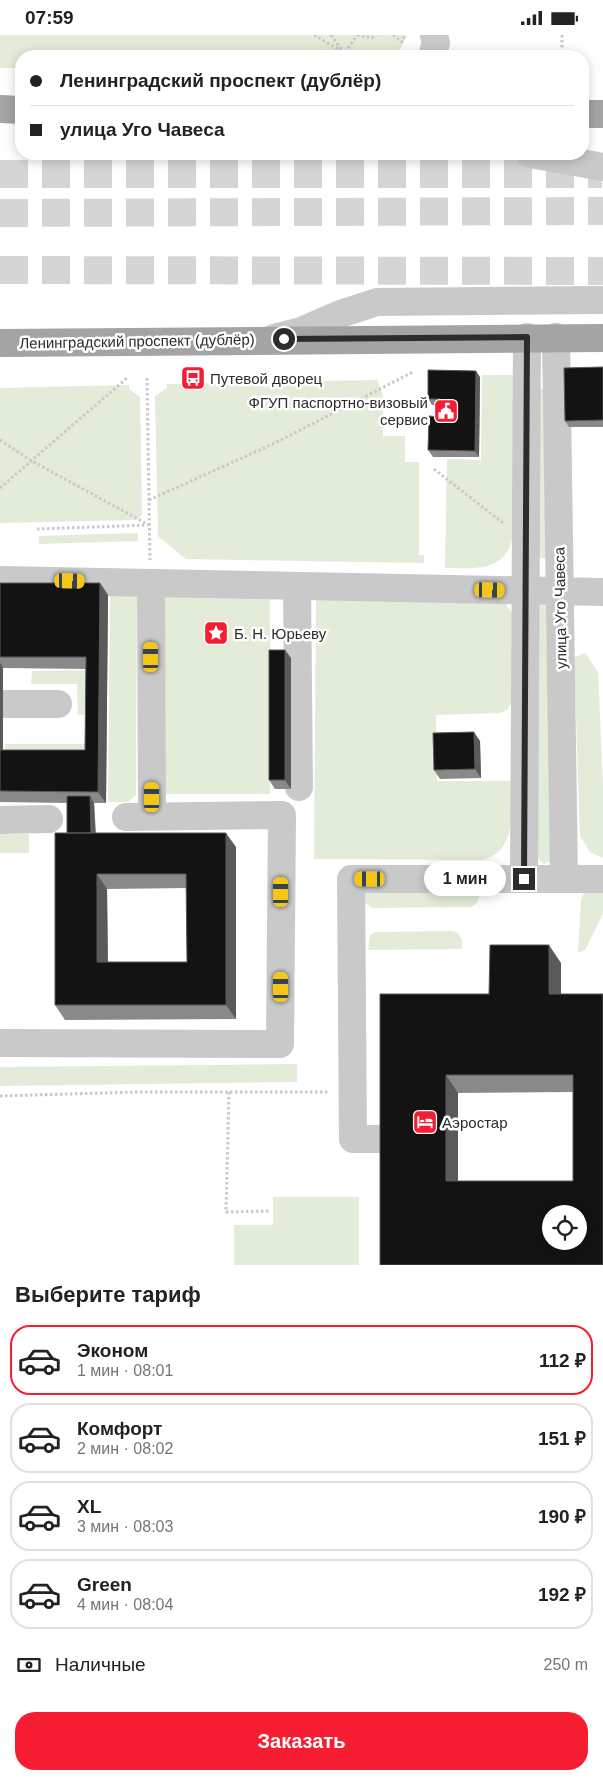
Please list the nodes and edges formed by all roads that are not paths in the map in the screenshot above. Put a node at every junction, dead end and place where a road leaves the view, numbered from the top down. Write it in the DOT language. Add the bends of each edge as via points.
graph roads {
  1 [pos="434,35"];
  2 [pos="434,50"];
  3 [pos="0,109"];
  4 [pos="15,109"];
  5 [pos="564,160"];
  6 [pos="603,167"];
  7 [pos="603,300"];
  8 [pos="597,336"];
  9 [pos="527,337"];
  10 [pos="556,337"];
  11 [pos="265,340"];
  12 [pos="0,343"];
  13 [pos="0,580"];
  14 [pos="151,583"];
  15 [pos="297,586"];
  16 [pos="526,591"];
  17 [pos="560,591"];
  18 [pos="603,593"];
  19 [pos="3,704"];
  20 [pos="58,704"];
  21 [pos="299,787"];
  22 [pos="49,819"];
  23 [pos="0,820"];
  24 [pos="524,879"];
  25 [pos="564,879"];
  26 [pos="603,879"];
  27 [pos="0,1043"];
  28 [pos="392,1139"];
  1 -- 2 [label="street"];
  3 -- 4 [label="main road"];
  5 -- 6 [label="street"];
  7 -- 11 [label="street" via="378,302 340,313 302,331"];
  8 -- 10 [label="main road, Ленинградский проспект (дублёр)"];
  9 -- 10 [label="main road, Ленинградский проспект (дублёр)"];
  9 -- 11 [label="main road, Ленинградский проспект (дублёр)"];
  9 -- 16 [label="street"];
  10 -- 17 [label="street, улица Уго Чавеса"];
  11 -- 12 [label="main road, Ленинградский проспект (дублёр)"];
  13 -- 14 [label="street"];
  14 -- 15 [label="street"];
  14 -- 27 [label="street" via="139,817 282,815 280,1044"];
  15 -- 16 [label="street"];
  15 -- 21 [label="street"];
  16 -- 17 [label="street"];
  16 -- 24 [label="street"];
  17 -- 18 [label="street"];
  17 -- 25 [label="street, улица Уго Чавеса"];
  19 -- 20 [label="street"];
  22 -- 23 [label="street"];
  24 -- 25 [label="street"];
  24 -- 28 [label="street" via="351,879 353,1139"];
  25 -- 26 [label="street"];
}
